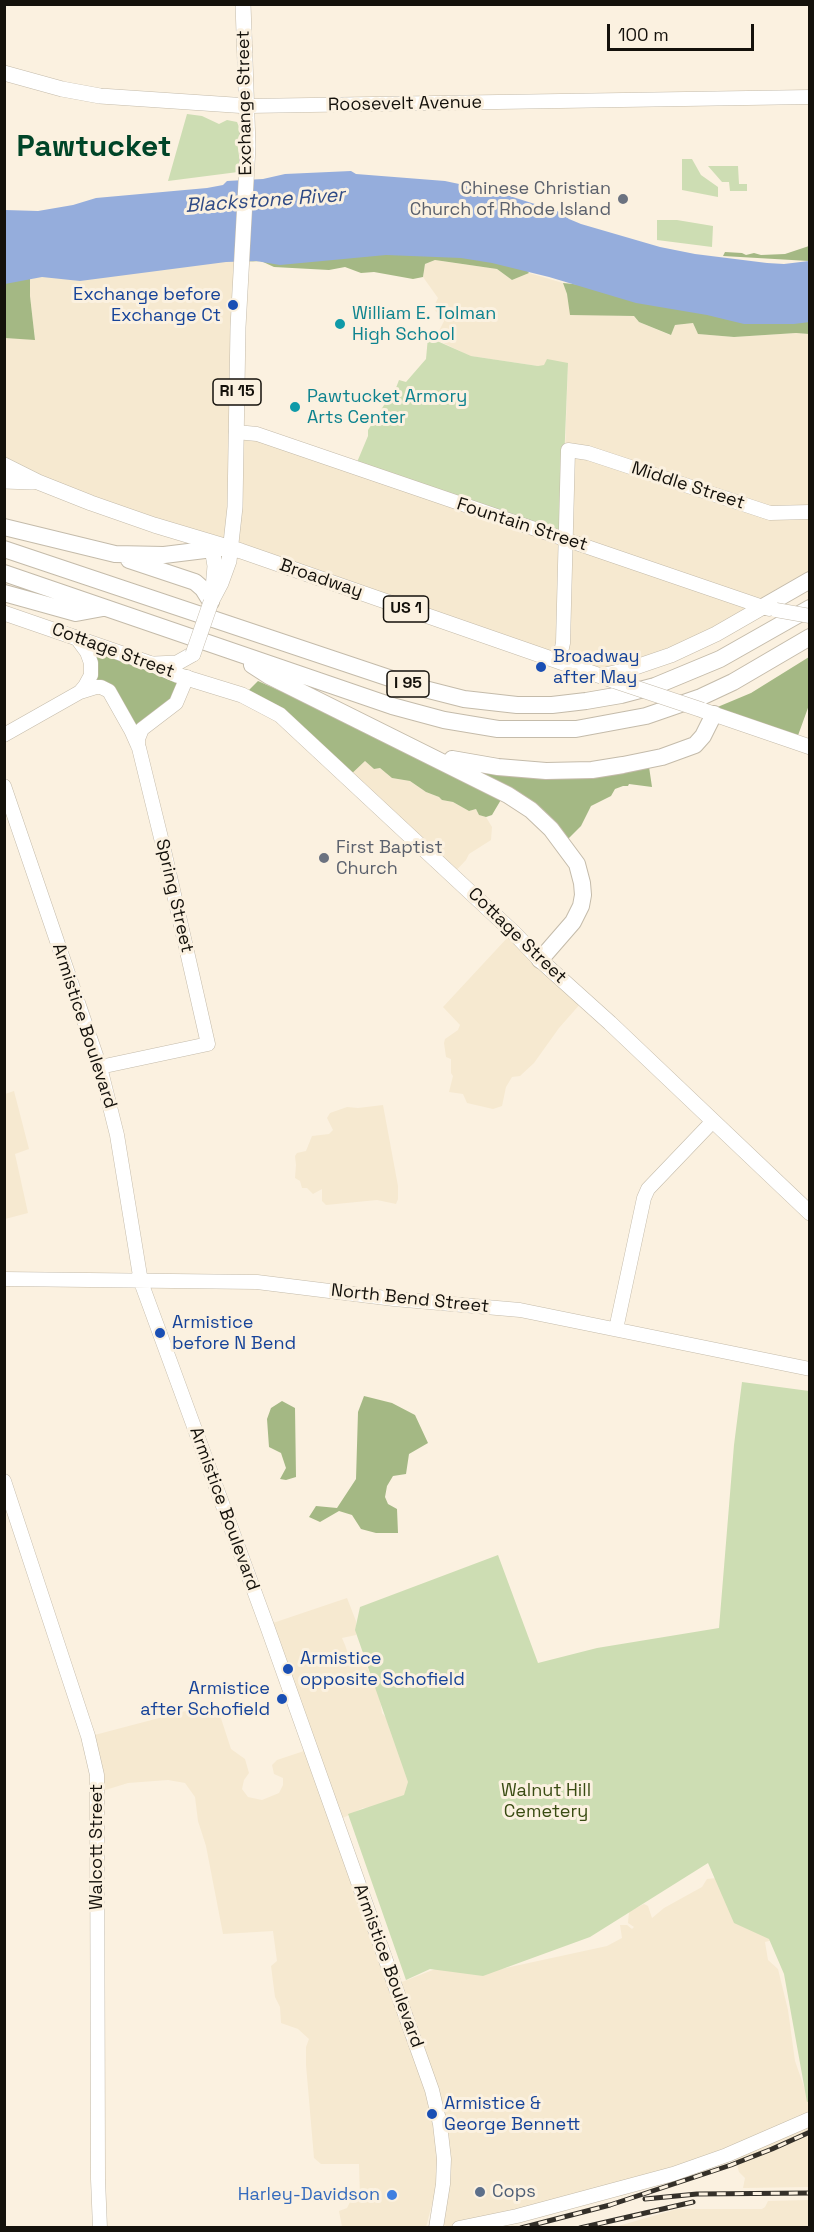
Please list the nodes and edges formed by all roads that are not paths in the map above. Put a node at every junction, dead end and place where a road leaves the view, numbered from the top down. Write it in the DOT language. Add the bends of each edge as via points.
graph roads {
  1 [pos="243,4"];
  2 [pos="4,73"];
  3 [pos="810,96"];
  4 [pos="248,106"];
  5 [pos="236,432"];
  6 [pos="4,465"];
  7 [pos="4,481"];
  8 [pos="38,482"];
  9 [pos="810,512"];
  10 [pos="4,527"];
  11 [pos="566,540"];
  12 [pos="218,546"];
  13 [pos="4,549"];
  14 [pos="115,554"];
  15 [pos="4,573"];
  16 [pos="810,580"];
  17 [pos="4,593"];
  18 [pos="211,602"];
  19 [pos="106,608"];
  20 [pos="810,608"];
  21 [pos="769,609"];
  22 [pos="4,613"];
  23 [pos="810,616"];
  24 [pos="76,637"];
  25 [pos="810,637"];
  26 [pos="228,649"];
  27 [pos="193,654"];
  28 [pos="559,661"];
  29 [pos="149,663"];
  30 [pos="187,678"];
  31 [pos="608,678"];
  32 [pos="80,692"];
  33 [pos="708,712"];
  34 [pos="4,735"];
  35 [pos="810,747"];
  36 [pos="138,748"];
  37 [pos="420,750"];
  38 [pos="4,786"];
  39 [pos="540,960"];
  40 [pos="100,1067"];
  41 [pos="712,1122"];
  42 [pos="810,1213"];
  43 [pos="4,1279"];
  44 [pos="141,1281"];
  45 [pos="620,1330"];
  46 [pos="810,1369"];
  47 [pos="4,1480"];
  48 [pos="810,2119"];
  49 [pos="100,2228"];
  50 [pos="436,2228"];
  51 [pos="459,2228"];
  1 -- 4 [label="main road, Exchange Street / RI 15"];
  2 -- 4 [label="main road, Roosevelt Avenue" via="100,96"];
  3 -- 4 [label="main road, Roosevelt Avenue"];
  4 -- 5 [label="main road, Exchange Street / RI 15"];
  5 -- 11 [label="main road, Fountain Street" via="256,434"];
  5 -- 12 [label="main road, Exchange Street / RI 15" via="235,507"];
  6 -- 8 [label="main road, Broadway"];
  7 -- 8 [label="main road"];
  8 -- 12 [label="main road, Broadway"];
  9 -- 11 [label="main road, Middle Street" via="770,513 588,453 568,450"];
  10 -- 14 [label="highway, US 1"];
  11 -- 21 [label="main road, Fountain Street"];
  11 -- 28 [label="main road" via="564,644"];
  12 -- 14 [label="highway, US 1" via="164,555"];
  12 -- 18 [label="main road, Exchange Street / RI 15" via="226,568"];
  12 -- 28 [label="main road, Broadway / US 1"];
  13 -- 20 [label="highway, I 95" via="413,686 464,699 517,705 586,702 655,686 720,659"];
  14 -- 18 [label="highway" via="195,582"];
  15 -- 19 [label="highway, I 95"];
  16 -- 21 [label="highway"];
  17 -- 19 [label="highway" via="76,613"];
  18 -- 27 [label="main road, Exchange Street / RI 15, bridge"];
  19 -- 26 [label="highway, I 95"];
  21 -- 23 [label="main road, Fountain Street, bridge"];
  21 -- 31 [label="main road" via="671,655"];
  22 -- 24 [label="main road, Cottage Street"];
  24 -- 29 [label="main road, Cottage Street"];
  24 -- 32 [label="main road" via="91,663 89,681"];
  25 -- 26 [label="highway, I 95" via="741,678 683,704 621,722 558,730 498,729 444,720"];
  26 -- 37 [label="highway" via="269,676"];
  27 -- 29 [label="main road" via="171,664"];
  27 -- 30 [label="main road, Exchange Street / RI 15"];
  28 -- 31 [label="main road, Broadway / US 1"];
  29 -- 30 [label="main road, Cottage Street"];
  30 -- 36 [label="main road, Exchange Street / RI 15" via="176,703 142,729"];
  30 -- 39 [label="main road, Cottage Street" via="250,698 280,716"];
  31 -- 33 [label="main road, Broadway / US 1, bridge"];
  32 -- 34 [label="main road"];
  32 -- 36 [label="main road, Spring Street" via="101,687 109,691"];
  33 -- 35 [label="main road, Broadway / US 1"];
  33 -- 37 [label="highway" via="703,736 695,745 650,760 600,769 514,769"];
  36 -- 40 [label="main road, Spring Street" via="208,1044"];
  37 -- 39 [label="highway" via="523,805 551,829 573,858 582,883 581,906 570,927"];
  38 -- 40 [label="main road, Armistice Boulevard"];
  39 -- 41 [label="main road, Cottage Street"];
  40 -- 44 [label="main road, Armistice Boulevard" via="118,1141"];
  41 -- 42 [label="main road, Cottage Street"];
  41 -- 45 [label="main road" via="644,1198"];
  43 -- 44 [label="main road, North Bend Street"];
  44 -- 45 [label="main road, North Bend Street" via="257,1282 531,1311"];
  44 -- 50 [label="main road, Armistice Boulevard" via="427,2073 443,2148 443,2184"];
  45 -- 46 [label="main road, North Bend Street"];
  47 -- 49 [label="main road, Walcott Street" via="88,1736 97,1775"];
  48 -- 51 [label="main road" via="673,2174 540,2211"];
}
